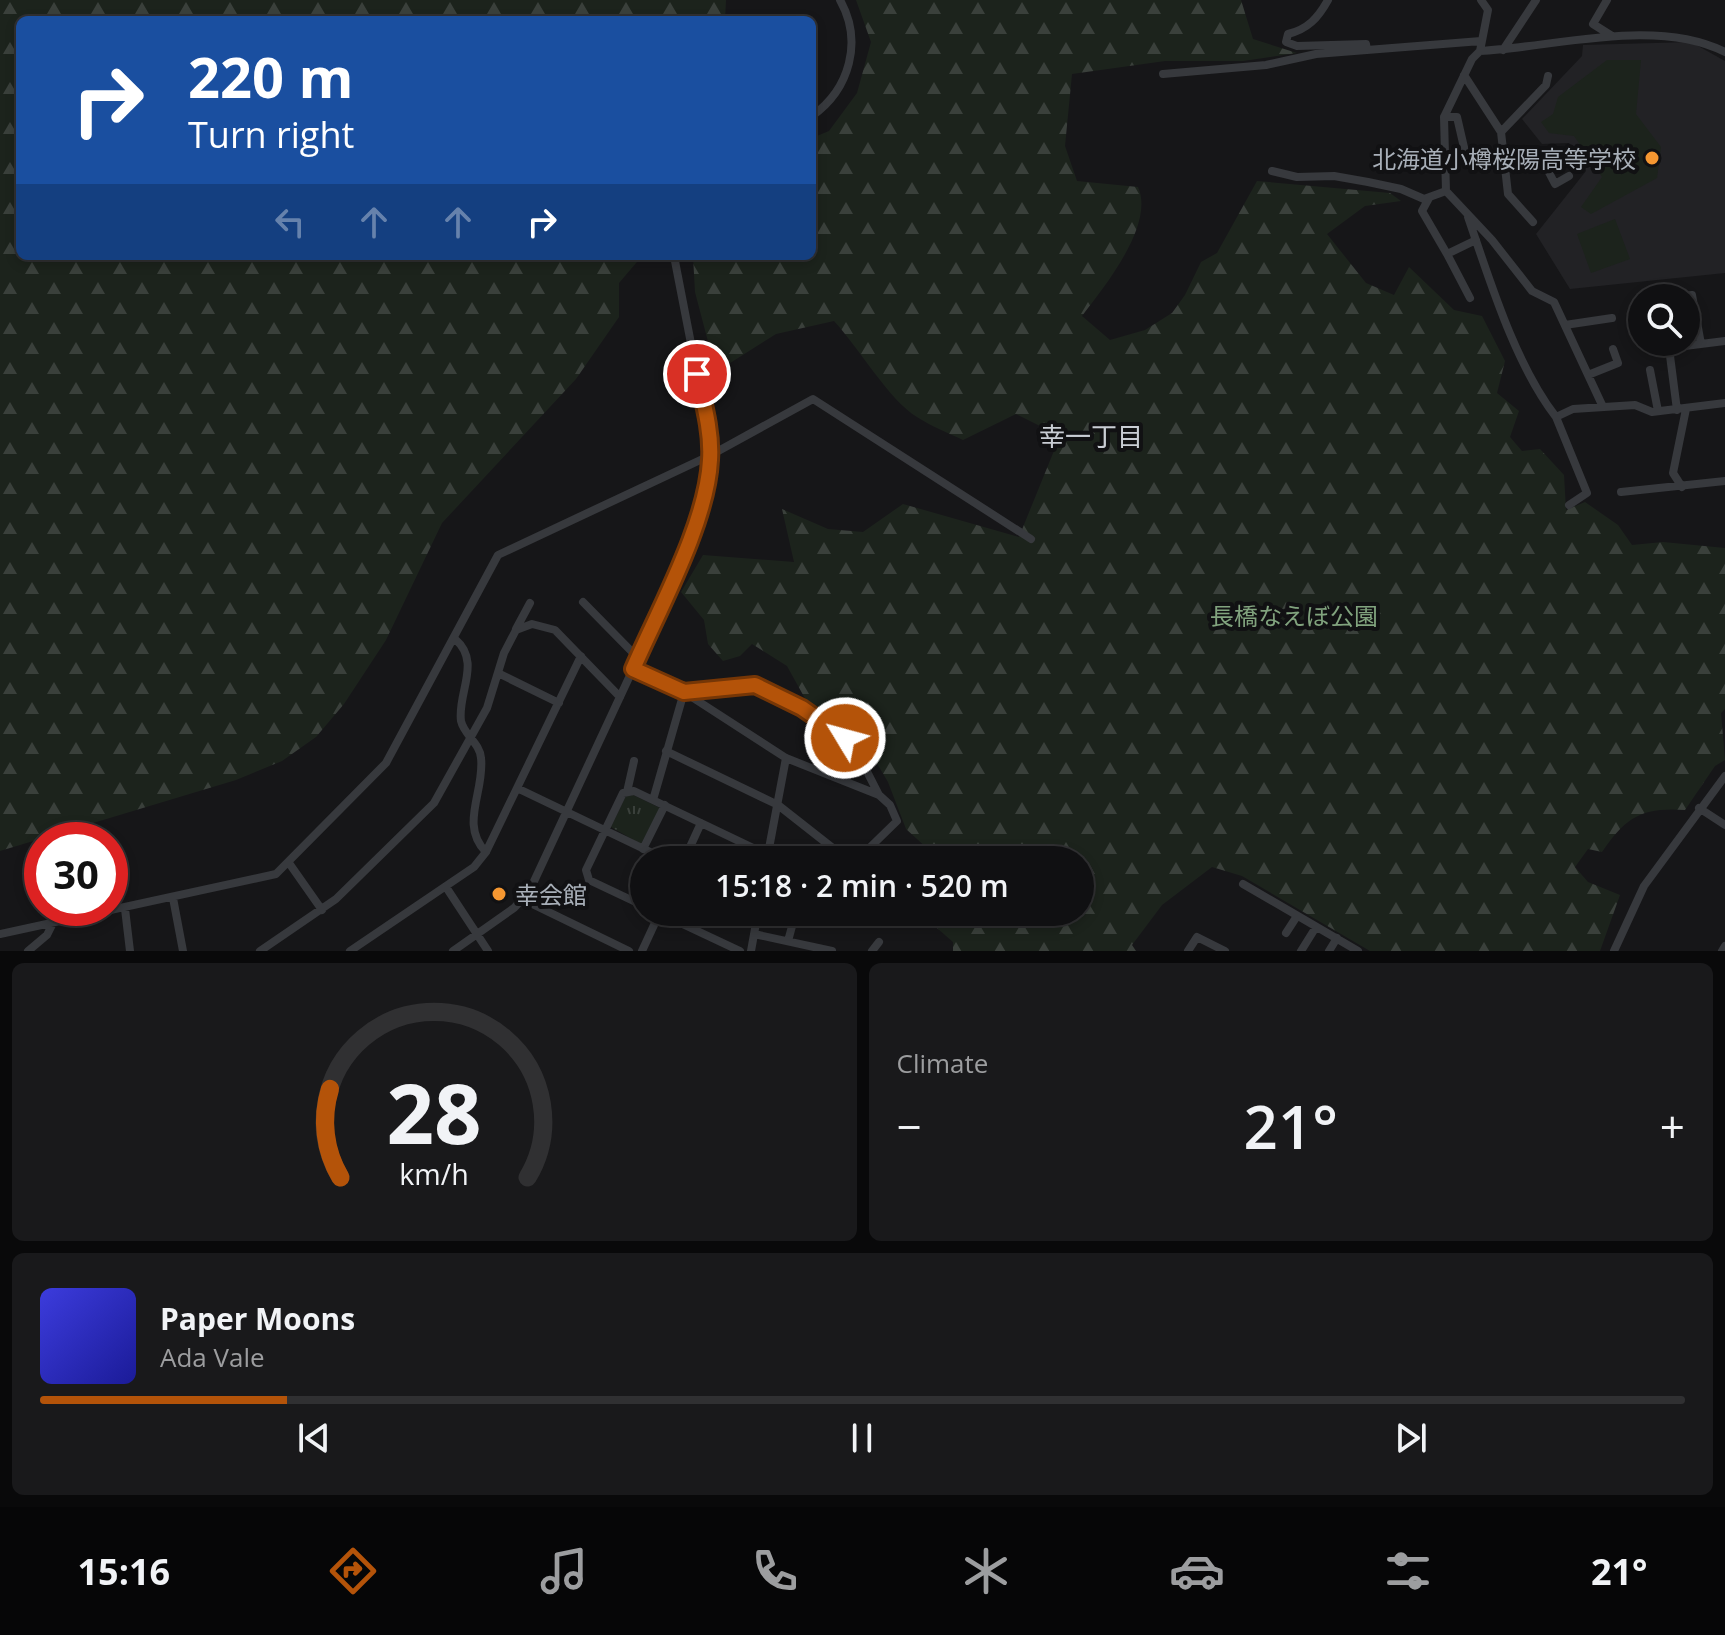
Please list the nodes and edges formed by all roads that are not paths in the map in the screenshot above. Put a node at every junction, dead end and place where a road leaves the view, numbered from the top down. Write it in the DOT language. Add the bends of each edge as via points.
graph roads {
  1 [pos="840,0"];
  2 [pos="1328,0"];
  3 [pos="1481,0"];
  4 [pos="1536,0"];
  5 [pos="1607,0"];
  6 [pos="1613,36"];
  7 [pos="1480,46"];
  8 [pos="1367,50"];
  9 [pos="1503,50"];
  10 [pos="1725,52"];
  11 [pos="1163,74"];
  12 [pos="1464,75"];
  13 [pos="1548,76"];
  14 [pos="816,112"];
  15 [pos="1444,117"];
  16 [pos="1501,132"];
  17 [pos="1466,156"];
  18 [pos="1506,161"];
  19 [pos="1272,171"];
  20 [pos="1569,176"];
  21 [pos="1446,191"];
  22 [pos="1429,198"];
  23 [pos="1467,213"];
  24 [pos="1533,222"];
  25 [pos="1476,240"];
  26 [pos="1447,254"];
  27 [pos="675,260"];
  28 [pos="1470,298"];
  29 [pos="1612,318"];
  30 [pos="1565,325"];
  31 [pos="1700,339"];
  32 [pos="1725,341"];
  33 [pos="1701,344"];
  34 [pos="1613,349"];
  35 [pos="1668,356"];
  36 [pos="1650,370"];
  37 [pos="1588,375"];
  38 [pos="1725,403"];
  39 [pos="1603,407"];
  40 [pos="1681,410"];
  41 [pos="1658,411"];
  42 [pos="1556,417"];
  43 [pos="711,455"];
  44 [pos="1725,481"];
  45 [pos="1682,487"];
  46 [pos="1621,492"];
  47 [pos="1569,505"];
  48 [pos="1031,539"];
  49 [pos="583,602"];
  50 [pos="530,603"];
  51 [pos="516,630"];
  52 [pos="455,639"];
  53 [pos="581,656"];
  54 [pos="638,658"];
  55 [pos="633,669"];
  56 [pos="498,673"];
  57 [pos="684,692"];
  58 [pos="620,697"];
  59 [pos="559,703"];
  60 [pos="471,739"];
  61 [pos="666,751"];
  62 [pos="786,758"];
  63 [pos="634,761"];
  64 [pos="1725,776"];
  65 [pos="519,789"];
  66 [pos="627,792"];
  67 [pos="879,795"];
  68 [pos="653,800"];
  69 [pos="665,805"];
  70 [pos="778,805"];
  71 [pos="1699,808"];
  72 [pos="565,813"];
  73 [pos="701,823"];
  74 [pos="1725,825"];
  75 [pos="605,831"];
  76 [pos="637,846"];
  77 [pos="644,846"];
  78 [pos="690,846"];
  79 [pos="746,846"];
  80 [pos="769,846"];
  81 [pos="830,846"];
  82 [pos="871,846"];
  83 [pos="486,852"];
  84 [pos="289,863"];
  85 [pos="1243,884"];
  86 [pos="446,887"];
  87 [pos="173,898"];
  88 [pos="630,899"];
  89 [pos="524,900"];
  90 [pos="128,908"];
  91 [pos="322,910"];
  92 [pos="1297,916"];
  93 [pos="39,926"];
  94 [pos="52,926"];
  95 [pos="127,926"];
  96 [pos="653,926"];
  97 [pos="688,926"];
  98 [pos="755,926"];
  99 [pos="792,926"];
  100 [pos="1316,927"];
  101 [pos="1286,933"];
  102 [pos="0,934"];
  103 [pos="477,934"];
  104 [pos="754,934"];
  105 [pos="1337,938"];
  106 [pos="788,941"];
  107 [pos="879,942"];
  108 [pos="816,949"];
  109 [pos="28,951"];
  110 [pos="130,951"];
  111 [pos="183,951"];
  112 [pos="260,951"];
  113 [pos="351,951"];
  114 [pos="453,951"];
  115 [pos="488,951"];
  116 [pos="629,951"];
  117 [pos="642,951"];
  118 [pos="740,951"];
  119 [pos="751,951"];
  120 [pos="832,951"];
  121 [pos="872,951"];
  122 [pos="1188,951"];
  123 [pos="1225,951"];
  124 [pos="1301,951"];
  125 [pos="1329,951"];
  126 [pos="1358,951"];
  127 [pos="1614,951"];
  1 -- 14 [label="street" via="851,33 850,63 837,92"];
  2 -- 8 [label="street" via="1311,24 1288,34 1286,42 1366,44"];
  3 -- 7 [label="street" via="1488,10"];
  4 -- 9 [label="street"];
  5 -- 6 [label="street" via="1593,24"];
  6 -- 9 [label="street"];
  6 -- 10 [label="street" via="1687,38"];
  7 -- 8 [label="street"];
  7 -- 9 [label="street"];
  7 -- 12 [label="street"];
  8 -- 11 [label="street"];
  12 -- 15 [label="street"];
  12 -- 16 [label="street"];
  13 -- 16 [label="street" via="1546,85"];
  15 -- 17 [label="street" via="1457,117"];
  15 -- 21 [label="street"];
  16 -- 18 [label="street"];
  18 -- 20 [label="street" via="1542,159 1555,184"];
  18 -- 24 [label="street" via="1508,194"];
  19 -- 22 [label="street" via="1356,180"];
  21 -- 22 [label="street"];
  21 -- 23 [label="street"];
  22 -- 26 [label="street" via="1422,211"];
  23 -- 25 [label="street"];
  23 -- 30 [label="street" via="1532,291 1554,302"];
  25 -- 26 [label="street"];
  25 -- 42 [label="street" via="1530,374"];
  26 -- 28 [label="street"];
  27 -- 43 [label="street"];
  29 -- 30 [label="street"];
  30 -- 37 [label="street"];
  31 -- 33 [label="street"];
  32 -- 33 [label="street"];
  34 -- 37 [label="street" via="1618,363"];
  35 -- 40 [label="street"];
  36 -- 41 [label="street"];
  37 -- 39 [label="street"];
  38 -- 40 [label="street"];
  39 -- 41 [label="street" via="1635,405"];
  39 -- 42 [label="street" via="1573,409"];
  40 -- 41 [label="street"];
  40 -- 45 [label="street" via="1673,473"];
  42 -- 47 [label="street" via="1587,493"];
  43 -- 48 [label="street" via="813,399"];
  43 -- 52 [label="street" via="498,555"];
  43 -- 54 [label="street" via="696,523"];
  44 -- 45 [label="street"];
  45 -- 46 [label="street"];
  49 -- 54 [label="street"];
  50 -- 51 [label="street"];
  51 -- 53 [label="street" via="545,625"];
  51 -- 56 [label="street"];
  52 -- 60 [label="street" via="468,664 460,718"];
  52 -- 84 [label="street" via="386,763"];
  53 -- 58 [label="street"];
  53 -- 59 [label="street"];
  54 -- 55 [label="street"];
  55 -- 57 [label="street"];
  55 -- 58 [label="street"];
  56 -- 59 [label="street"];
  56 -- 60 [label="street"];
  57 -- 61 [label="street"];
  57 -- 62 [label="street"];
  57 -- 67 [label="street" via="744,683 802,708 833,727 857,752"];
  58 -- 72 [label="street"];
  59 -- 65 [label="street"];
  60 -- 83 [label="street" via="481,759 473,834"];
  60 -- 91 [label="street" via="434,803"];
  61 -- 68 [label="street"];
  61 -- 70 [label="street"];
  62 -- 67 [label="street"];
  62 -- 70 [label="street"];
  63 -- 66 [label="street"];
  64 -- 71 [label="street"];
  65 -- 72 [label="street"];
  65 -- 83 [label="street"];
  66 -- 68 [label="street"];
  66 -- 75 [label="street"];
  67 -- 82 [label="street" via="897,821"];
  68 -- 69 [label="street"];
  69 -- 73 [label="street"];
  69 -- 77 [label="street"];
  70 -- 80 [label="street"];
  70 -- 81 [label="street"];
  71 -- 74 [label="street"];
  71 -- 127 [label="street" via="1644,886"];
  72 -- 75 [label="street"];
  72 -- 89 [label="street"];
  73 -- 78 [label="street"];
  73 -- 79 [label="street"];
  75 -- 76 [label="street"];
  75 -- 88 [label="street" via="586,870 589,880"];
  83 -- 86 [label="street"];
  84 -- 87 [label="street" via="276,874"];
  84 -- 91 [label="street"];
  85 -- 92 [label="street"];
  86 -- 103 [label="street"];
  86 -- 113 [label="street"];
  87 -- 90 [label="street"];
  87 -- 111 [label="street"];
  89 -- 103 [label="street"];
  89 -- 116 [label="street"];
  91 -- 112 [label="street"];
  92 -- 100 [label="street"];
  92 -- 101 [label="street"];
  93 -- 102 [label="street"];
  94 -- 109 [label="street"];
  95 -- 110 [label="street"];
  96 -- 117 [label="street"];
  97 -- 118 [label="street"];
  98 -- 104 [label="street"];
  99 -- 106 [label="street"];
  100 -- 105 [label="street"];
  100 -- 124 [label="street"];
  103 -- 114 [label="street"];
  103 -- 115 [label="street"];
  104 -- 106 [label="street"];
  104 -- 119 [label="street"];
  105 -- 125 [label="street"];
  105 -- 126 [label="street"];
  106 -- 108 [label="street"];
  107 -- 121 [label="street"];
  108 -- 120 [label="street"];
  122 -- 123 [label="street" via="1197,937"];
}
